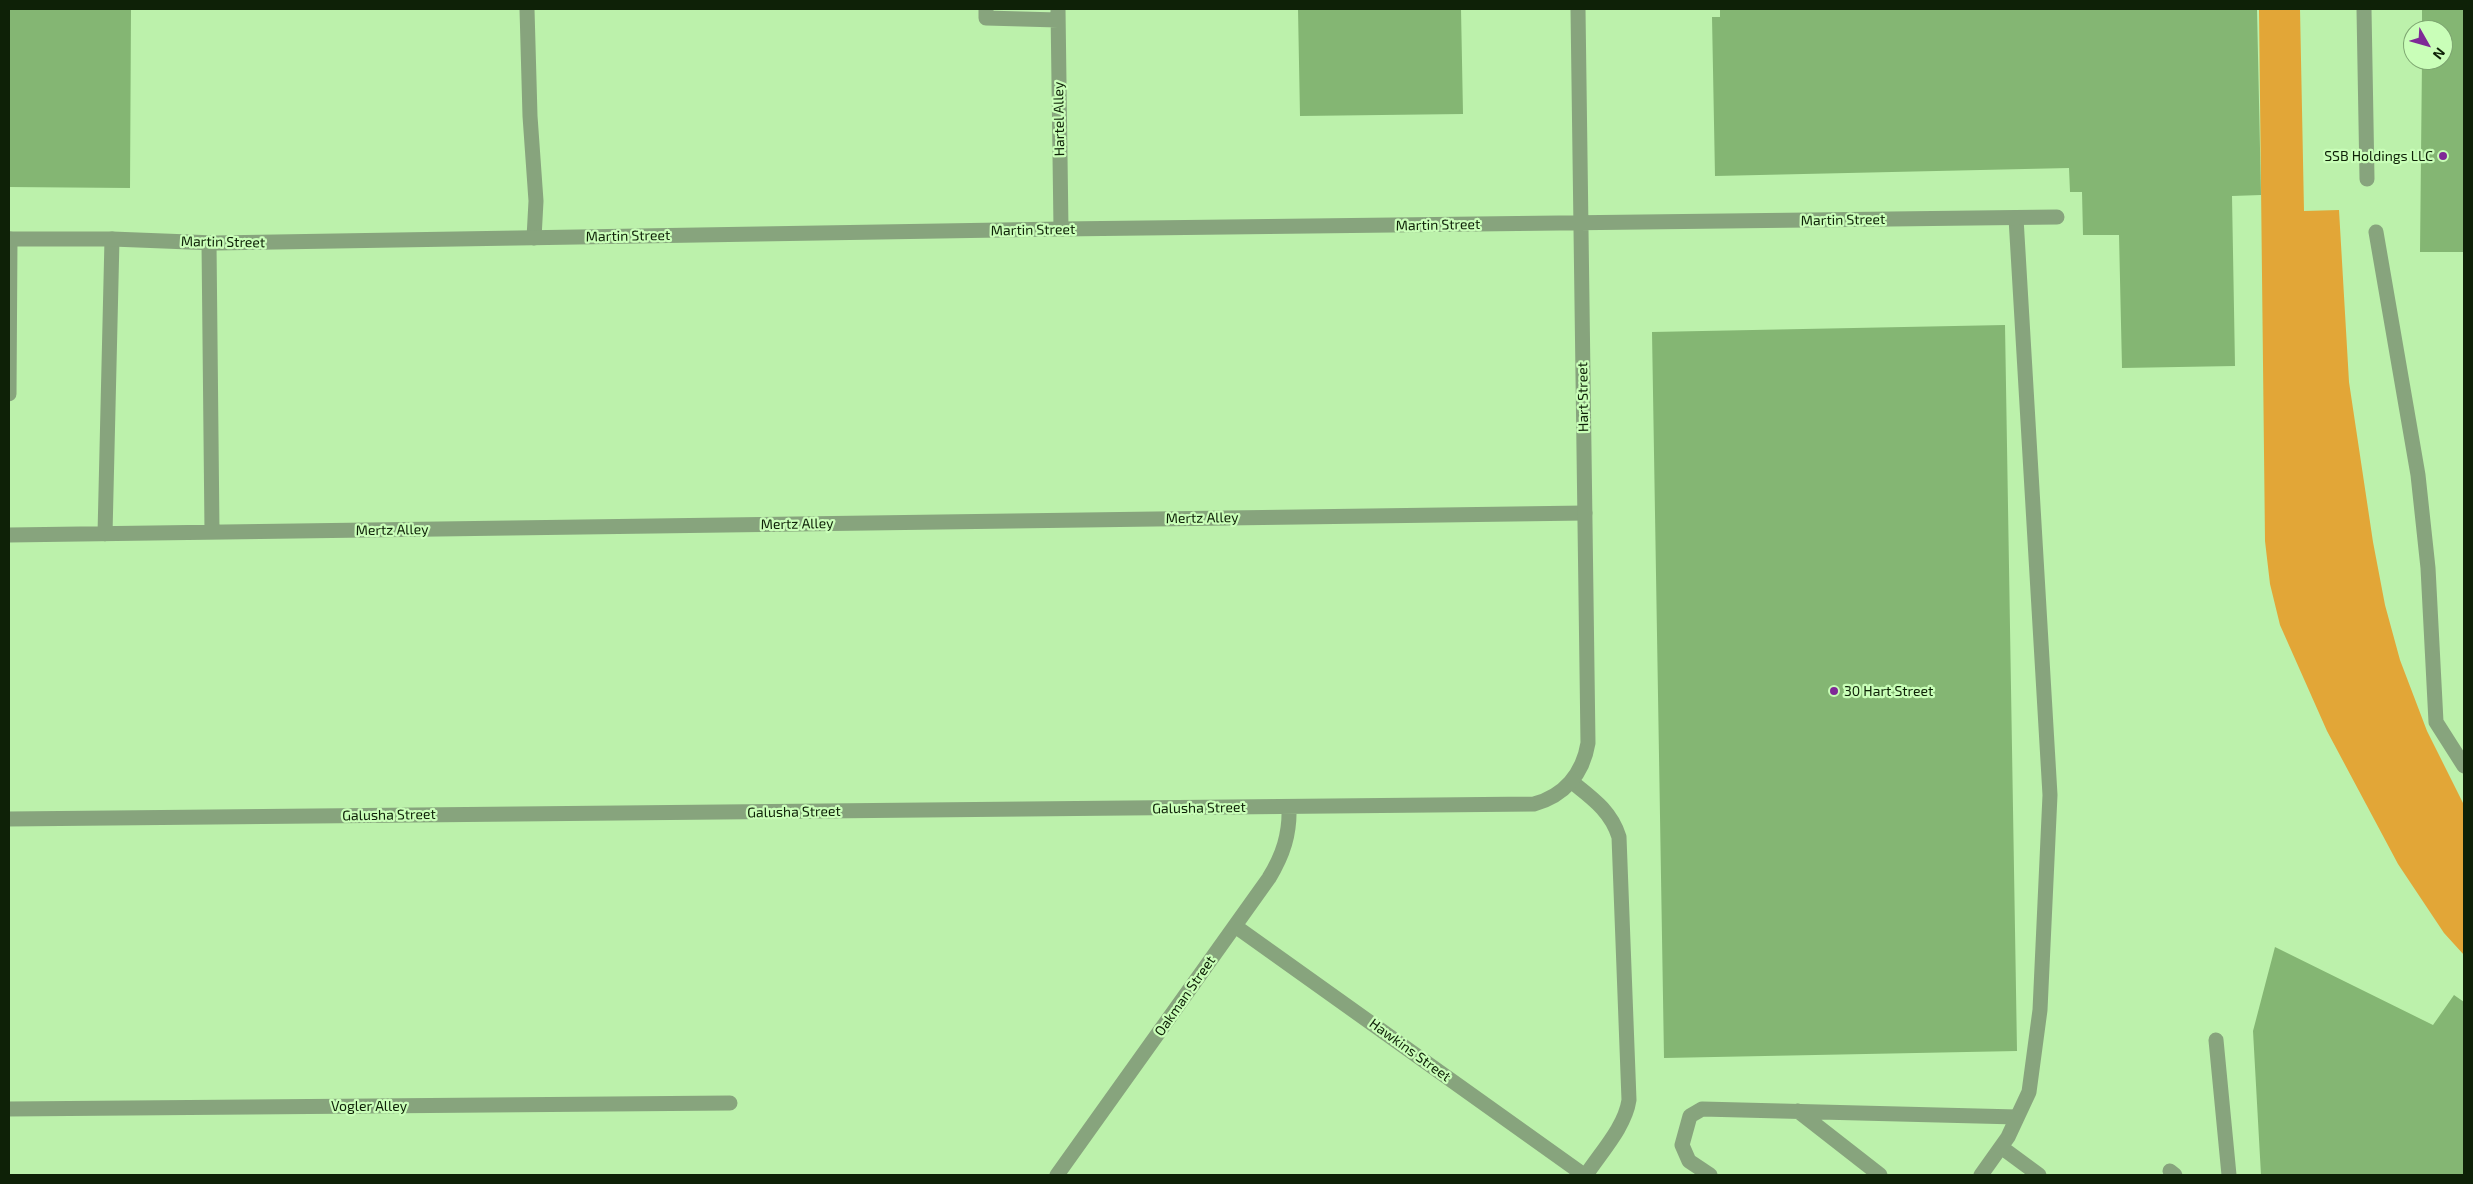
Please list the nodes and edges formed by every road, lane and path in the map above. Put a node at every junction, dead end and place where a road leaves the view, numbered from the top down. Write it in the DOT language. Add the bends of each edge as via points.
graph roads {
  1 [pos="527,9"];
  2 [pos="986,9"];
  3 [pos="1578,9"];
  4 [pos="2364,9"];
  5 [pos="1058,14"];
  6 [pos="2367,179"];
  7 [pos="2057,217"];
  8 [pos="2016,218"];
  9 [pos="1581,223"];
  10 [pos="1060,230"];
  11 [pos="2376,232"];
  12 [pos="112,238"];
  13 [pos="534,238"];
  14 [pos="9,239"];
  15 [pos="209,243"];
  16 [pos="9,394"];
  17 [pos="1585,513"];
  18 [pos="212,532"];
  19 [pos="105,534"];
  20 [pos="9,535"];
  21 [pos="2464,766"];
  22 [pos="1572,782"];
  23 [pos="1289,807"];
  24 [pos="9,819"];
  25 [pos="1235,926"];
  26 [pos="2216,1040"];
  27 [pos="730,1104"];
  28 [pos="9,1109"];
  29 [pos="1798,1111"];
  30 [pos="2017,1117"];
  31 [pos="2001,1147"];
  32 [pos="1057,1175"];
  33 [pos="1585,1175"];
  34 [pos="1710,1175"];
  35 [pos="1880,1175"];
  36 [pos="1981,1175"];
  37 [pos="2039,1175"];
  38 [pos="2229,1175"];
  1 -- 13 [label="street" via="536,201"];
  2 -- 5 [label="street" via="986,18"];
  3 -- 9 [label="street, Hart Street"];
  4 -- 6 [label="street"];
  5 -- 10 [label="street, Hartel Alley"];
  7 -- 8 [label="street, Martin Street"];
  8 -- 9 [label="street, Martin Street"];
  8 -- 30 [label="street" via="2050,795 2040,1010 2028,1092"];
  9 -- 10 [label="street, Martin Street"];
  9 -- 17 [label="street, Hart Street"];
  10 -- 13 [label="street, Martin Street"];
  11 -- 21 [label="street" via="2418,475 2428,568 2436,722"];
  12 -- 14 [label="street, Martin Street"];
  12 -- 15 [label="street, Martin Street"];
  12 -- 19 [label="street"];
  13 -- 15 [label="street, Martin Street"];
  14 -- 16 [label="street"];
  15 -- 18 [label="street"];
  17 -- 18 [label="street, Mertz Alley"];
  17 -- 22 [label="street, Hart Street" via="1588,743 1586,757"];
  18 -- 19 [label="street, Mertz Alley"];
  19 -- 20 [label="street, Mertz Alley"];
  22 -- 23 [label="street, Galusha Street" via="1548,800 1534,804"];
  22 -- 33 [label="street" via="1605,810 1619,837 1630,1100 1621,1123"];
  23 -- 24 [label="street, Galusha Street"];
  23 -- 25 [label="street, Oakman Street" via="1290,824 1280,860"];
  25 -- 32 [label="street, Oakman Street"];
  25 -- 33 [label="street, Hawkins Street"];
  26 -- 38 [label="street"];
  27 -- 28 [label="street, Vogler Alley"];
  29 -- 30 [label="street"];
  29 -- 34 [label="street" via="1702,1109 1690,1116 1682,1145 1688,1161"];
  29 -- 35 [label="street"];
  30 -- 31 [label="street"];
  31 -- 36 [label="street"];
  31 -- 37 [label="street"];
}
